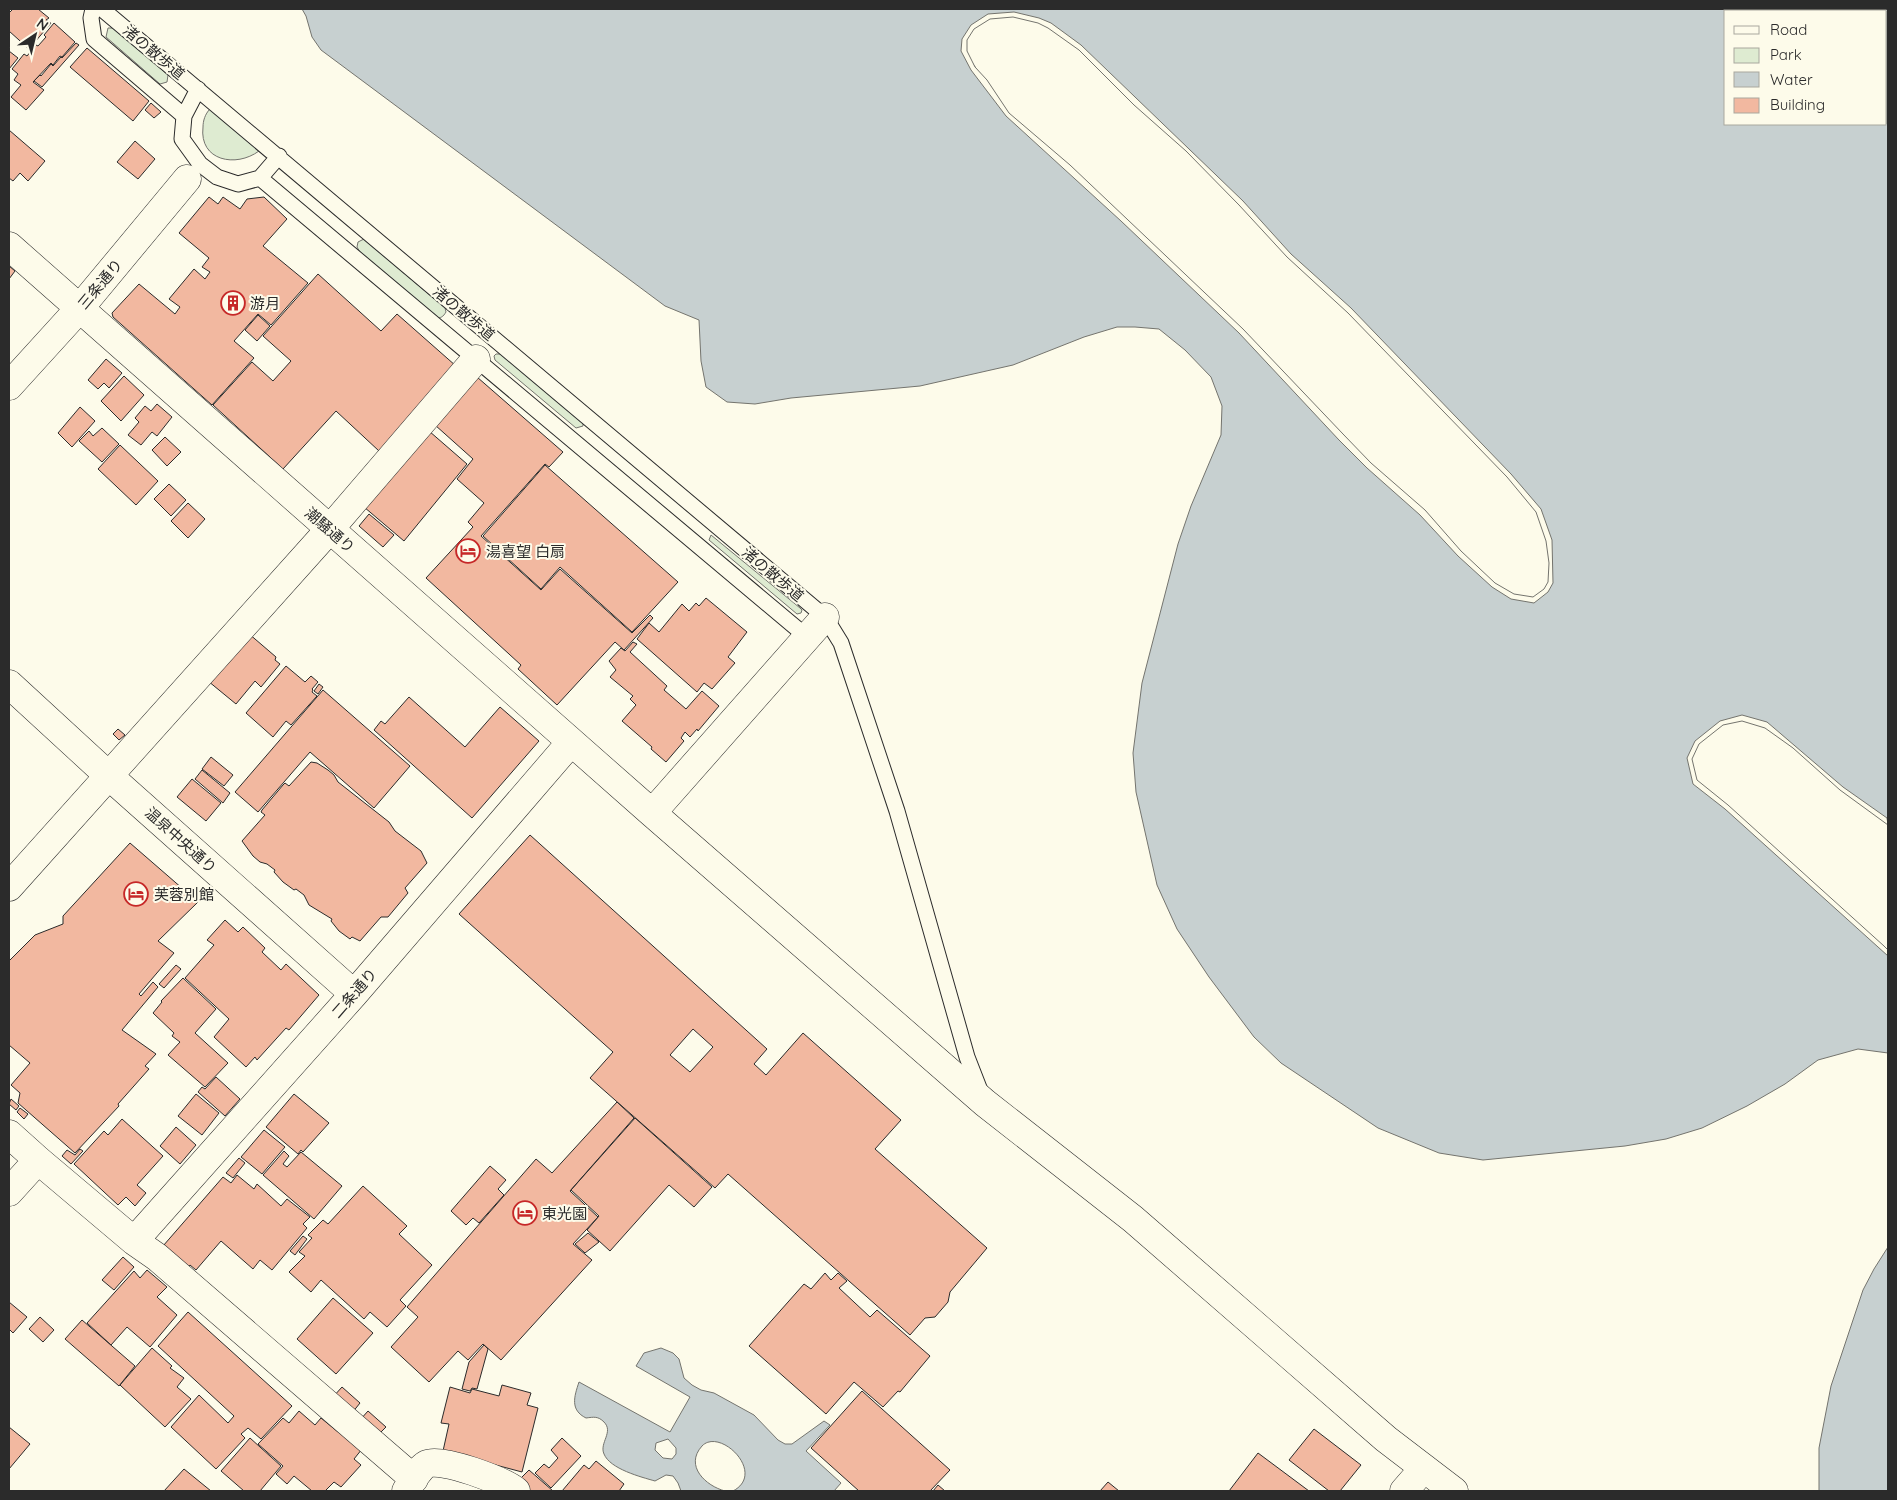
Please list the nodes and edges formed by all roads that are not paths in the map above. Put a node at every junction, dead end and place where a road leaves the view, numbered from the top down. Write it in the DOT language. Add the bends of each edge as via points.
graph roads {
  1 [pos="93,9"];
  2 [pos="102,9"];
  3 [pos="198,89"];
  4 [pos="184,116"];
  5 [pos="279,156"];
  6 [pos="193,172"];
  7 [pos="260,178"];
  8 [pos="363,228"];
  9 [pos="9,246"];
  10 [pos="345,249"];
  11 [pos="79,309"];
  12 [pos="494,338"];
  13 [pos="476,359"];
  14 [pos="9,386"];
  15 [pos="617,442"];
  16 [pos="599,462"];
  17 [pos="702,514"];
  18 [pos="329,530"];
  19 [pos="684,534"];
  20 [pos="825,617"];
  21 [pos="807,637"];
  22 [pos="9,684"];
  23 [pos="571,742"];
  24 [pos="109,776"];
  25 [pos="652,813"];
  26 [pos="9,887"];
  27 [pos="354,994"];
  28 [pos="985,1103"];
  29 [pos="9,1134"];
  30 [pos="38,1160"];
  31 [pos="9,1192"];
  32 [pos="134,1241"];
  33 [pos="1424,1468"];
  34 [pos="410,1485"];
  35 [pos="516,1491"];
  36 [pos="1404,1491"];
  37 [pos="1454,1491"];
  1 -- 4 [label="lane" via="94,39"];
  2 -- 3 [label="lane, 渚の散歩道"];
  3 -- 4 [label="lane"];
  3 -- 5 [label="lane, 渚の散歩道"];
  4 -- 6 [label="lane" via="182,139"];
  5 -- 7 [label="lane"];
  5 -- 8 [label="lane, 渚の散歩道"];
  6 -- 7 [label="lane" via="238,184"];
  6 -- 11 [label="street, 三条通り"];
  7 -- 10 [label="lane"];
  8 -- 10 [label="lane"];
  8 -- 12 [label="lane, 渚の散歩道"];
  9 -- 11 [label="street, 潮騒通り"];
  10 -- 13 [label="lane"];
  11 -- 14 [label="street, 三条通り"];
  11 -- 18 [label="street, 潮騒通り"];
  12 -- 13 [label="lane"];
  12 -- 15 [label="lane, 渚の散歩道"];
  13 -- 16 [label="lane"];
  13 -- 18 [label="street"];
  15 -- 16 [label="lane"];
  15 -- 17 [label="lane, 渚の散歩道"];
  16 -- 19 [label="lane"];
  17 -- 19 [label="lane"];
  17 -- 20 [label="lane, 渚の散歩道"];
  18 -- 23 [label="street, 潮騒通り"];
  18 -- 24 [label="street"];
  19 -- 21 [label="lane"];
  20 -- 21 [label="street"];
  20 -- 28 [label="lane, 渚の散歩道" via="841,643 897,812 967,1057"];
  21 -- 25 [label="street"];
  22 -- 24 [label="street, 温泉中央通り"];
  23 -- 25 [label="street, 潮騒通り"];
  23 -- 27 [label="street, 二条通り"];
  24 -- 26 [label="street"];
  24 -- 27 [label="street, 温泉中央通り"];
  25 -- 28 [label="street, 潮騒通り"];
  27 -- 32 [label="street, 二条通り"];
  28 -- 33 [label="street, 潮騒通り" via="1133,1219 1386,1439"];
  29 -- 30 [label="street"];
  30 -- 31 [label="street"];
  30 -- 32 [label="street"];
  32 -- 34 [label="street" via="157,1257"];
  33 -- 36 [label="street"];
  33 -- 37 [label="street, 潮騒通り"];
  34 -- 35 [label="street" via="426,1464 436,1462 484,1475"];
}
